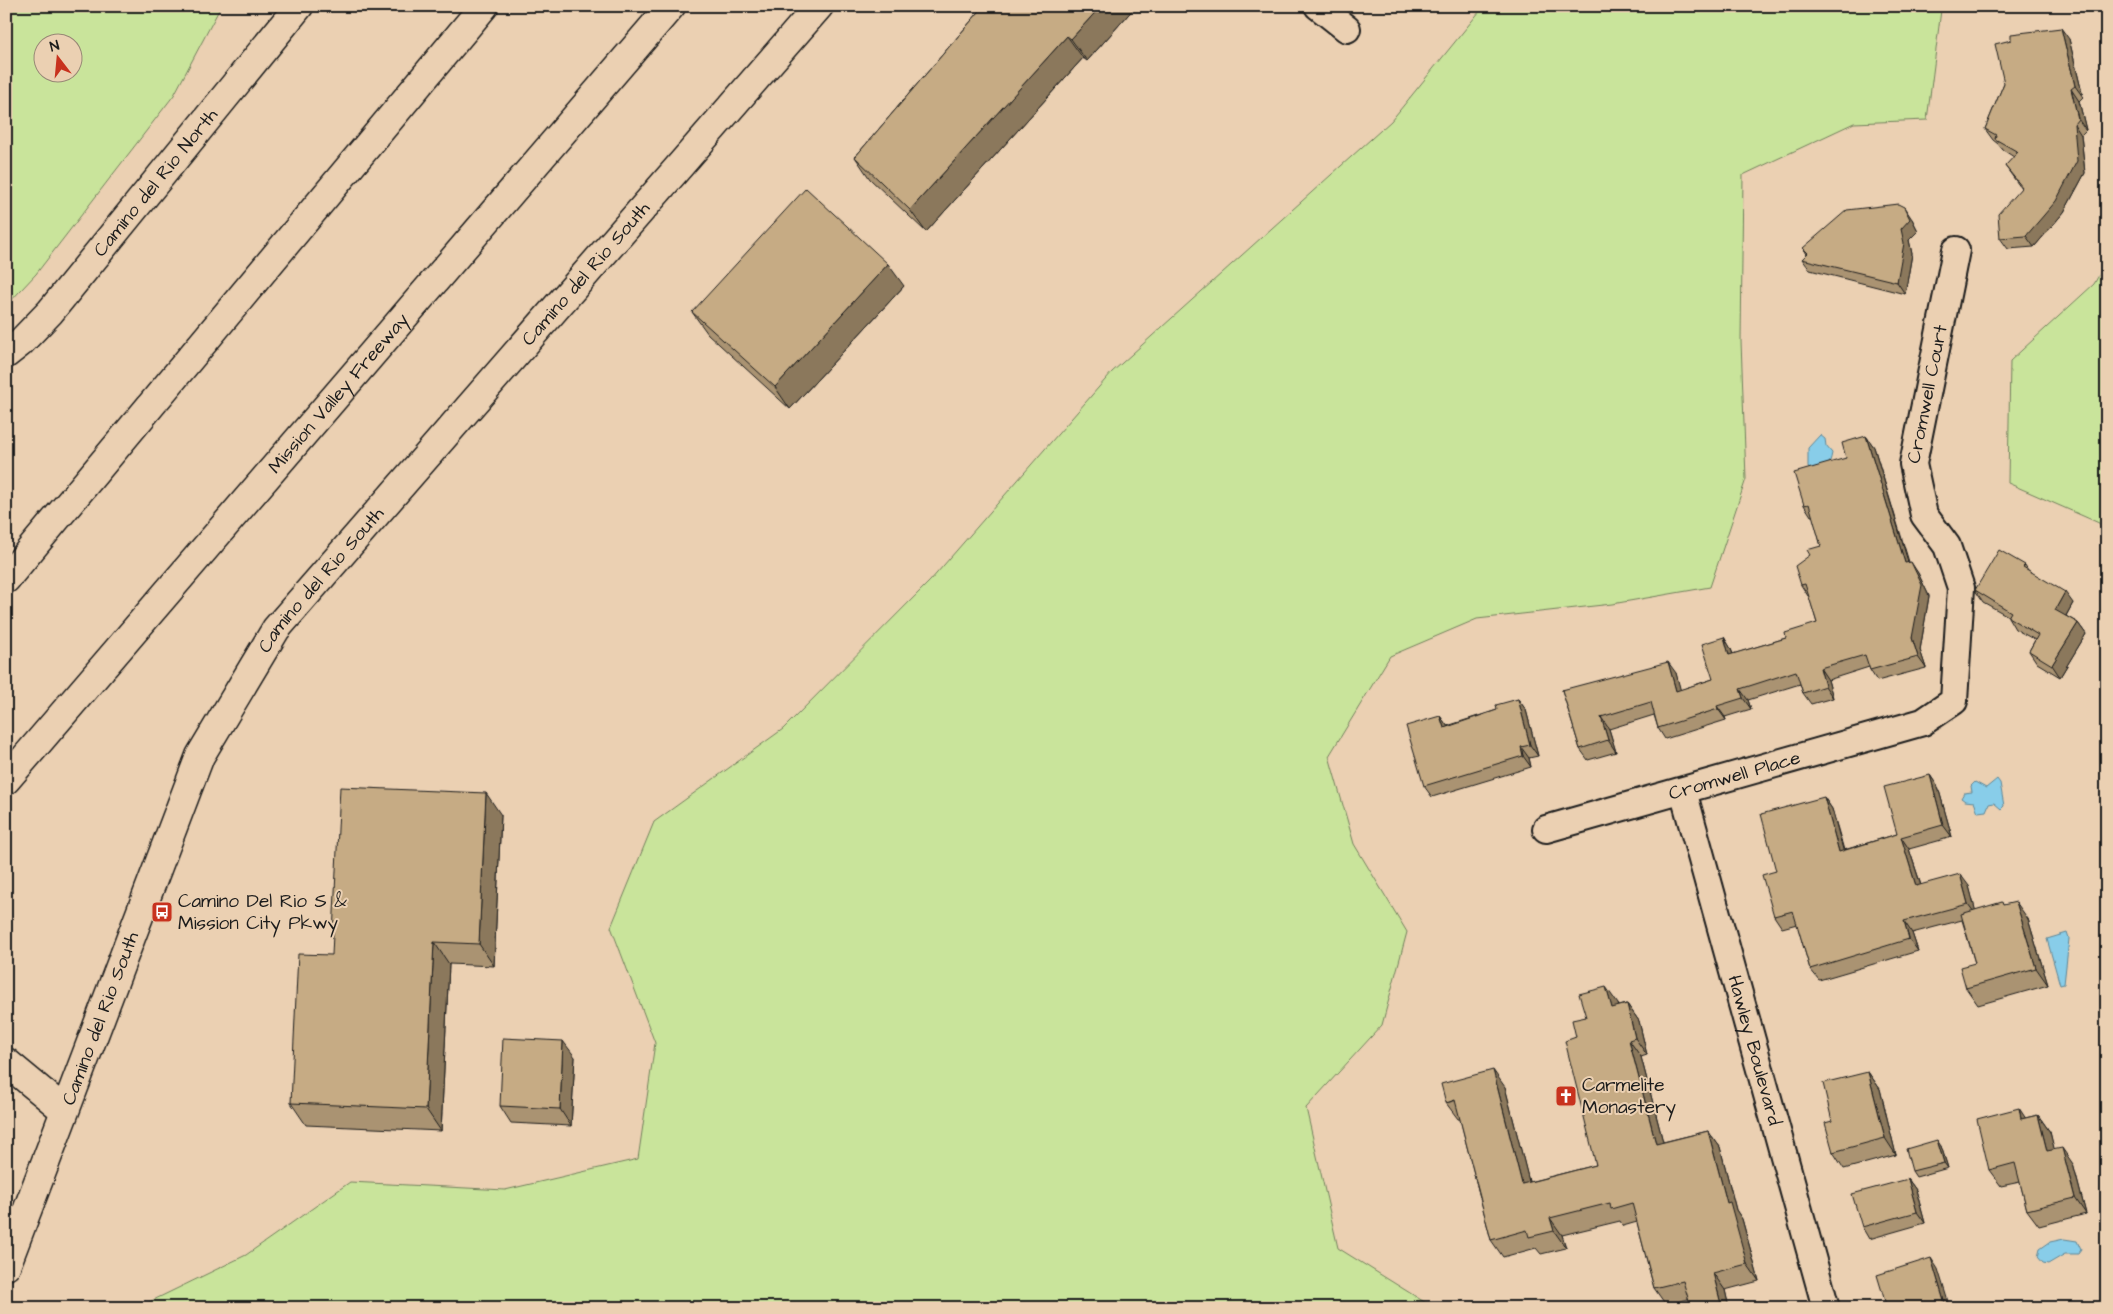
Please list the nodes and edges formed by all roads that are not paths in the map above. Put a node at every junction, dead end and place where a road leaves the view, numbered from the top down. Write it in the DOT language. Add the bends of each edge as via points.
graph roads {
  1 [pos="299,6"];
  2 [pos="484,6"];
  3 [pos="671,6"];
  4 [pos="819,6"];
  5 [pos="1318,6"];
  6 [pos="1347,29"];
  7 [pos="1956,250"];
  8 [pos="6,354"];
  9 [pos="6,579"];
  10 [pos="1923,722"];
  11 [pos="6,780"];
  12 [pos="1683,791"];
  13 [pos="1546,829"];
  14 [pos="6,1062"];
  15 [pos="64,1110"];
  16 [pos="6,1266"];
  17 [pos="1826,1308"];
  1 -- 8 [label="main road, Camino del Rio North" via="50,312"];
  2 -- 9 [label="main road"];
  3 -- 11 [label="main road, Mission Valley Freeway"];
  4 -- 15 [label="main road, Camino del Rio South" via="276,629 200,756"];
  5 -- 6 [label="street"];
  7 -- 10 [label="street, Cromwell Court" via="1913,464 1924,514 1947,546 1961,588 1954,701"];
  10 -- 12 [label="street, Cromwell Place"];
  12 -- 13 [label="street, Cromwell Place"];
  12 -- 17 [label="street, Hawley Boulevard"];
  14 -- 15 [label="main road"];
  15 -- 16 [label="main road, Camino del Rio South"];
}
